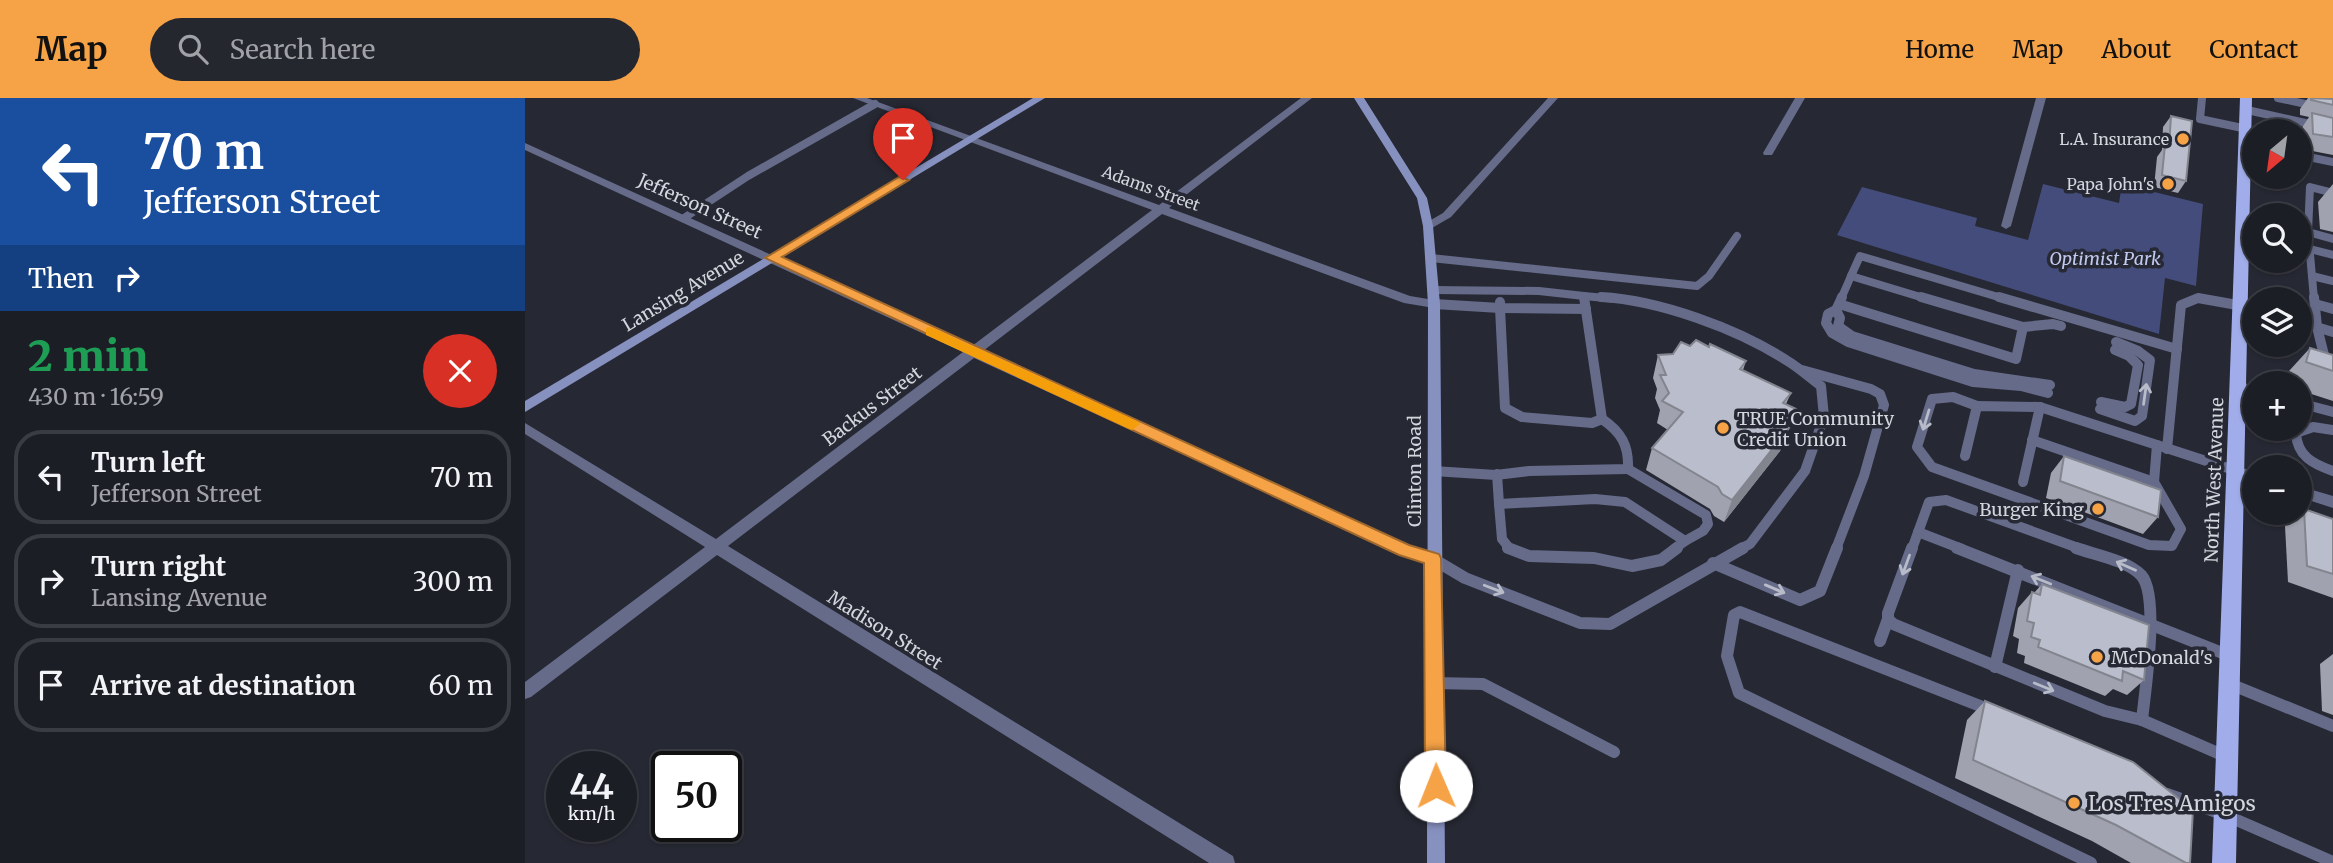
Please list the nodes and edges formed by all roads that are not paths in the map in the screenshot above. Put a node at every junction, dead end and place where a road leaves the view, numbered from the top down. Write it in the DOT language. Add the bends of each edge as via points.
graph roads {
  1 [pos="858,98"];
  2 [pos="1040,98"];
  3 [pos="1307,98"];
  4 [pos="1359,98"];
  5 [pos="1553,98"];
  6 [pos="1800,98"];
  7 [pos="2041,98"];
  8 [pos="2203,98"];
  9 [pos="2278,98"];
  10 [pos="875,104"];
  11 [pos="2247,104"];
  12 [pos="2333,110"];
  13 [pos="2333,129"];
  14 [pos="2242,135"];
  15 [pos="971,139"];
  16 [pos="525,146"];
  17 [pos="1768,153"];
  18 [pos="2312,158"];
  19 [pos="2333,162"];
  20 [pos="2249,189"];
  21 [pos="2333,192"];
  22 [pos="2309,203"];
  23 [pos="1163,208"];
  24 [pos="684,218"];
  25 [pos="1428,226"];
  26 [pos="2006,226"];
  27 [pos="2312,234"];
  28 [pos="1737,236"];
  29 [pos="2333,239"];
  30 [pos="2312,250"];
  31 [pos="2333,255"];
  32 [pos="772,258"];
  33 [pos="1431,258"];
  34 [pos="2312,273"];
  35 [pos="1851,276"];
  36 [pos="2312,276"];
  37 [pos="2333,281"];
  38 [pos="2248,287"];
  39 [pos="1500,292"];
  40 [pos="1584,296"];
  41 [pos="1996,296"];
  42 [pos="1433,297"];
  43 [pos="2315,304"];
  44 [pos="2242,305"];
  45 [pos="1838,307"];
  46 [pos="1500,308"];
  47 [pos="1586,309"];
  48 [pos="2333,309"];
  49 [pos="1990,317"];
  50 [pos="2312,325"];
  51 [pos="2023,327"];
  52 [pos="2317,327"];
  53 [pos="2060,329"];
  54 [pos="2333,332"];
  55 [pos="2115,346"];
  56 [pos="2177,349"];
  57 [pos="973,351"];
  58 [pos="2333,363"];
  59 [pos="1797,369"];
  60 [pos="2049,389"];
  61 [pos="1977,406"];
  62 [pos="2312,406"];
  63 [pos="525,407"];
  64 [pos="2040,407"];
  65 [pos="2333,412"];
  66 [pos="1602,419"];
  67 [pos="2313,427"];
  68 [pos="525,428"];
  69 [pos="2333,430"];
  70 [pos="2333,437"];
  71 [pos="2032,440"];
  72 [pos="2162,447"];
  73 [pos="1965,456"];
  74 [pos="1628,469"];
  75 [pos="1433,471"];
  76 [pos="2333,471"];
  77 [pos="2242,473"];
  78 [pos="1497,474"];
  79 [pos="2023,482"];
  80 [pos="2154,482"];
  81 [pos="2312,495"];
  82 [pos="2333,502"];
  83 [pos="1499,504"];
  84 [pos="2242,520"];
  85 [pos="1918,532"];
  86 [pos="1685,541"];
  87 [pos="715,547"];
  88 [pos="1433,558"];
  89 [pos="1713,562"];
  90 [pos="2018,570"];
  91 [pos="1888,619"];
  92 [pos="2150,624"];
  93 [pos="1880,641"];
  94 [pos="2230,656"];
  95 [pos="1995,667"];
  96 [pos="1434,683"];
  97 [pos="2230,684"];
  98 [pos="525,692"];
  99 [pos="2005,716"];
  100 [pos="2142,720"];
  101 [pos="2333,726"];
  102 [pos="1614,752"];
  103 [pos="2227,757"];
  104 [pos="2160,789"];
  105 [pos="2225,815"];
  106 [pos="2333,862"];
  107 [pos="1226,863"];
  108 [pos="1436,863"];
  109 [pos="2091,863"];
  110 [pos="2224,863"];
  1 -- 10 [label="street, Adams Street"];
  2 -- 15 [label="main road, Lansing Avenue"];
  3 -- 23 [label="street, Backus Street"];
  4 -- 25 [label="main road, Clinton Road" via="1418,188"];
  5 -- 25 [label="street" via="1447,215"];
  6 -- 17 [label="street"];
  7 -- 26 [label="street"];
  8 -- 14 [label="lane" via="2200,119"];
  9 -- 12 [label="lane"];
  10 -- 15 [label="street, Adams Street"];
  10 -- 24 [label="lane"];
  11 -- 13 [label="lane"];
  15 -- 23 [label="street, Adams Street"];
  15 -- 32 [label="main road, Lansing Avenue"];
  16 -- 24 [label="street, Jefferson Street"];
  18 -- 19 [label="lane"];
  20 -- 38 [label="main road, North West Avenue"];
  21 -- 22 [label="lane" via="2310,187"];
  23 -- 42 [label="street, Adams Street" via="1408,300"];
  23 -- 57 [label="street, Backus Street"];
  24 -- 32 [label="street, Jefferson Street"];
  25 -- 33 [label="main road, Clinton Road"];
  27 -- 29 [label="lane"];
  28 -- 33 [label="lane" via="1697,286"];
  30 -- 31 [label="lane"];
  32 -- 57 [label="street, Jefferson Street"];
  32 -- 63 [label="main road, Lansing Avenue"];
  33 -- 42 [label="main road, Clinton Road"];
  34 -- 36 [label="lane"];
  35 -- 41 [label="lane" via="1860,256"];
  35 -- 45 [label="lane"];
  35 -- 49 [label="lane"];
  36 -- 37 [label="lane"];
  36 -- 43 [label="lane"];
  39 -- 40 [label="lane"];
  39 -- 42 [label="lane"];
  39 -- 46 [label="lane"];
  40 -- 47 [label="lane"];
  40 -- 59 [label="lane" via="1604,296 1703,320"];
  41 -- 49 [label="lane"];
  41 -- 56 [label="lane"];
  42 -- 46 [label="lane"];
  42 -- 75 [label="main road, Clinton Road"];
  43 -- 48 [label="lane"];
  43 -- 52 [label="lane"];
  44 -- 56 [label="lane" via="2198,299 2181,305"];
  45 -- 51 [label="lane" via="2016,359"];
  45 -- 60 [label="lane" via="1828,314 1826,323 1847,342 1973,382"];
  46 -- 47 [label="lane"];
  46 -- 66 [label="lane" via="1505,408 1522,417 1591,423"];
  47 -- 66 [label="lane"];
  49 -- 51 [label="lane"];
  50 -- 52 [label="lane"];
  51 -- 53 [label="lane" via="2040,324"];
  52 -- 54 [label="lane"];
  52 -- 58 [label="lane" via="2325,359"];
  55 -- 55 [label="lane, one-way" via="2138,365 2131,404 2101,405 2134,421 2142,416 2150,360 2139,351"];
  56 -- 72 [label="lane"];
  57 -- 87 [label="street, Backus Street"];
  57 -- 88 [label="street, Jefferson Street" via="1405,550"];
  59 -- 89 [label="lane" via="1821,386 1824,417 1805,471 1750,544"];
  89 -- 59 [label="lane, one-way" via="1800,600 1820,591 1864,476 1884,405 1879,394"];
  61 -- 64 [label="lane"];
  61 -- 73 [label="lane"];
  61 -- 80 [label="lane, one-way" via="1953,397 1932,399 1917,447 1932,467 2149,545 2172,546 2181,529"];
  62 -- 65 [label="lane"];
  64 -- 71 [label="lane"];
  64 -- 72 [label="lane"];
  66 -- 74 [label="lane" via="1619,429 1629,452"];
  67 -- 69 [label="lane"];
  67 -- 70 [label="lane"];
  67 -- 76 [label="lane" via="2296,433 2295,444 2305,459"];
  68 -- 87 [label="street, Madison Street"];
  71 -- 79 [label="lane"];
  71 -- 80 [label="lane"];
  72 -- 77 [label="lane"];
  72 -- 80 [label="lane"];
  74 -- 78 [label="lane"];
  74 -- 86 [label="lane" via="1706,515 1709,524"];
  75 -- 78 [label="lane"];
  75 -- 88 [label="main road, Clinton Road"];
  78 -- 83 [label="lane"];
  81 -- 82 [label="street"];
  83 -- 86 [label="lane" via="1626,502"];
  83 -- 86 [label="lane" via="1502,539 1510,550 1529,556 1594,558 1632,566 1661,560"];
  84 -- 94 [label="main road, North West Avenue"];
  85 -- 90 [label="lane"];
  85 -- 91 [label="lane, one-way"];
  92 -- 85 [label="lane, one-way" via="2148,585 2132,568 1946,500 1929,502"];
  87 -- 98 [label="street, Backus Street"];
  87 -- 107 [label="street, Madison Street"];
  88 -- 89 [label="lane, one-way" via="1465,578 1580,623 1610,624"];
  88 -- 96 [label="main road, Clinton Road"];
  92 -- 90 [label="lane, one-way"];
  90 -- 95 [label="lane"];
  91 -- 93 [label="lane"];
  91 -- 95 [label="lane"];
  92 -- 94 [label="lane"];
  92 -- 100 [label="lane"];
  94 -- 97 [label="main road, North West Avenue"];
  95 -- 100 [label="lane, one-way" via="2105,711"];
  96 -- 102 [label="lane" via="1483,684"];
  96 -- 108 [label="main road, Clinton Road"];
  97 -- 101 [label="lane"];
  97 -- 103 [label="main road, North West Avenue"];
  99 -- 109 [label="lane" via="1740,612 1734,614 1727,656 1739,693"];
  100 -- 103 [label="lane"];
  103 -- 105 [label="main road, North West Avenue"];
  104 -- 105 [label="lane"];
  105 -- 106 [label="lane"];
  105 -- 110 [label="main road, North West Avenue"];
}
